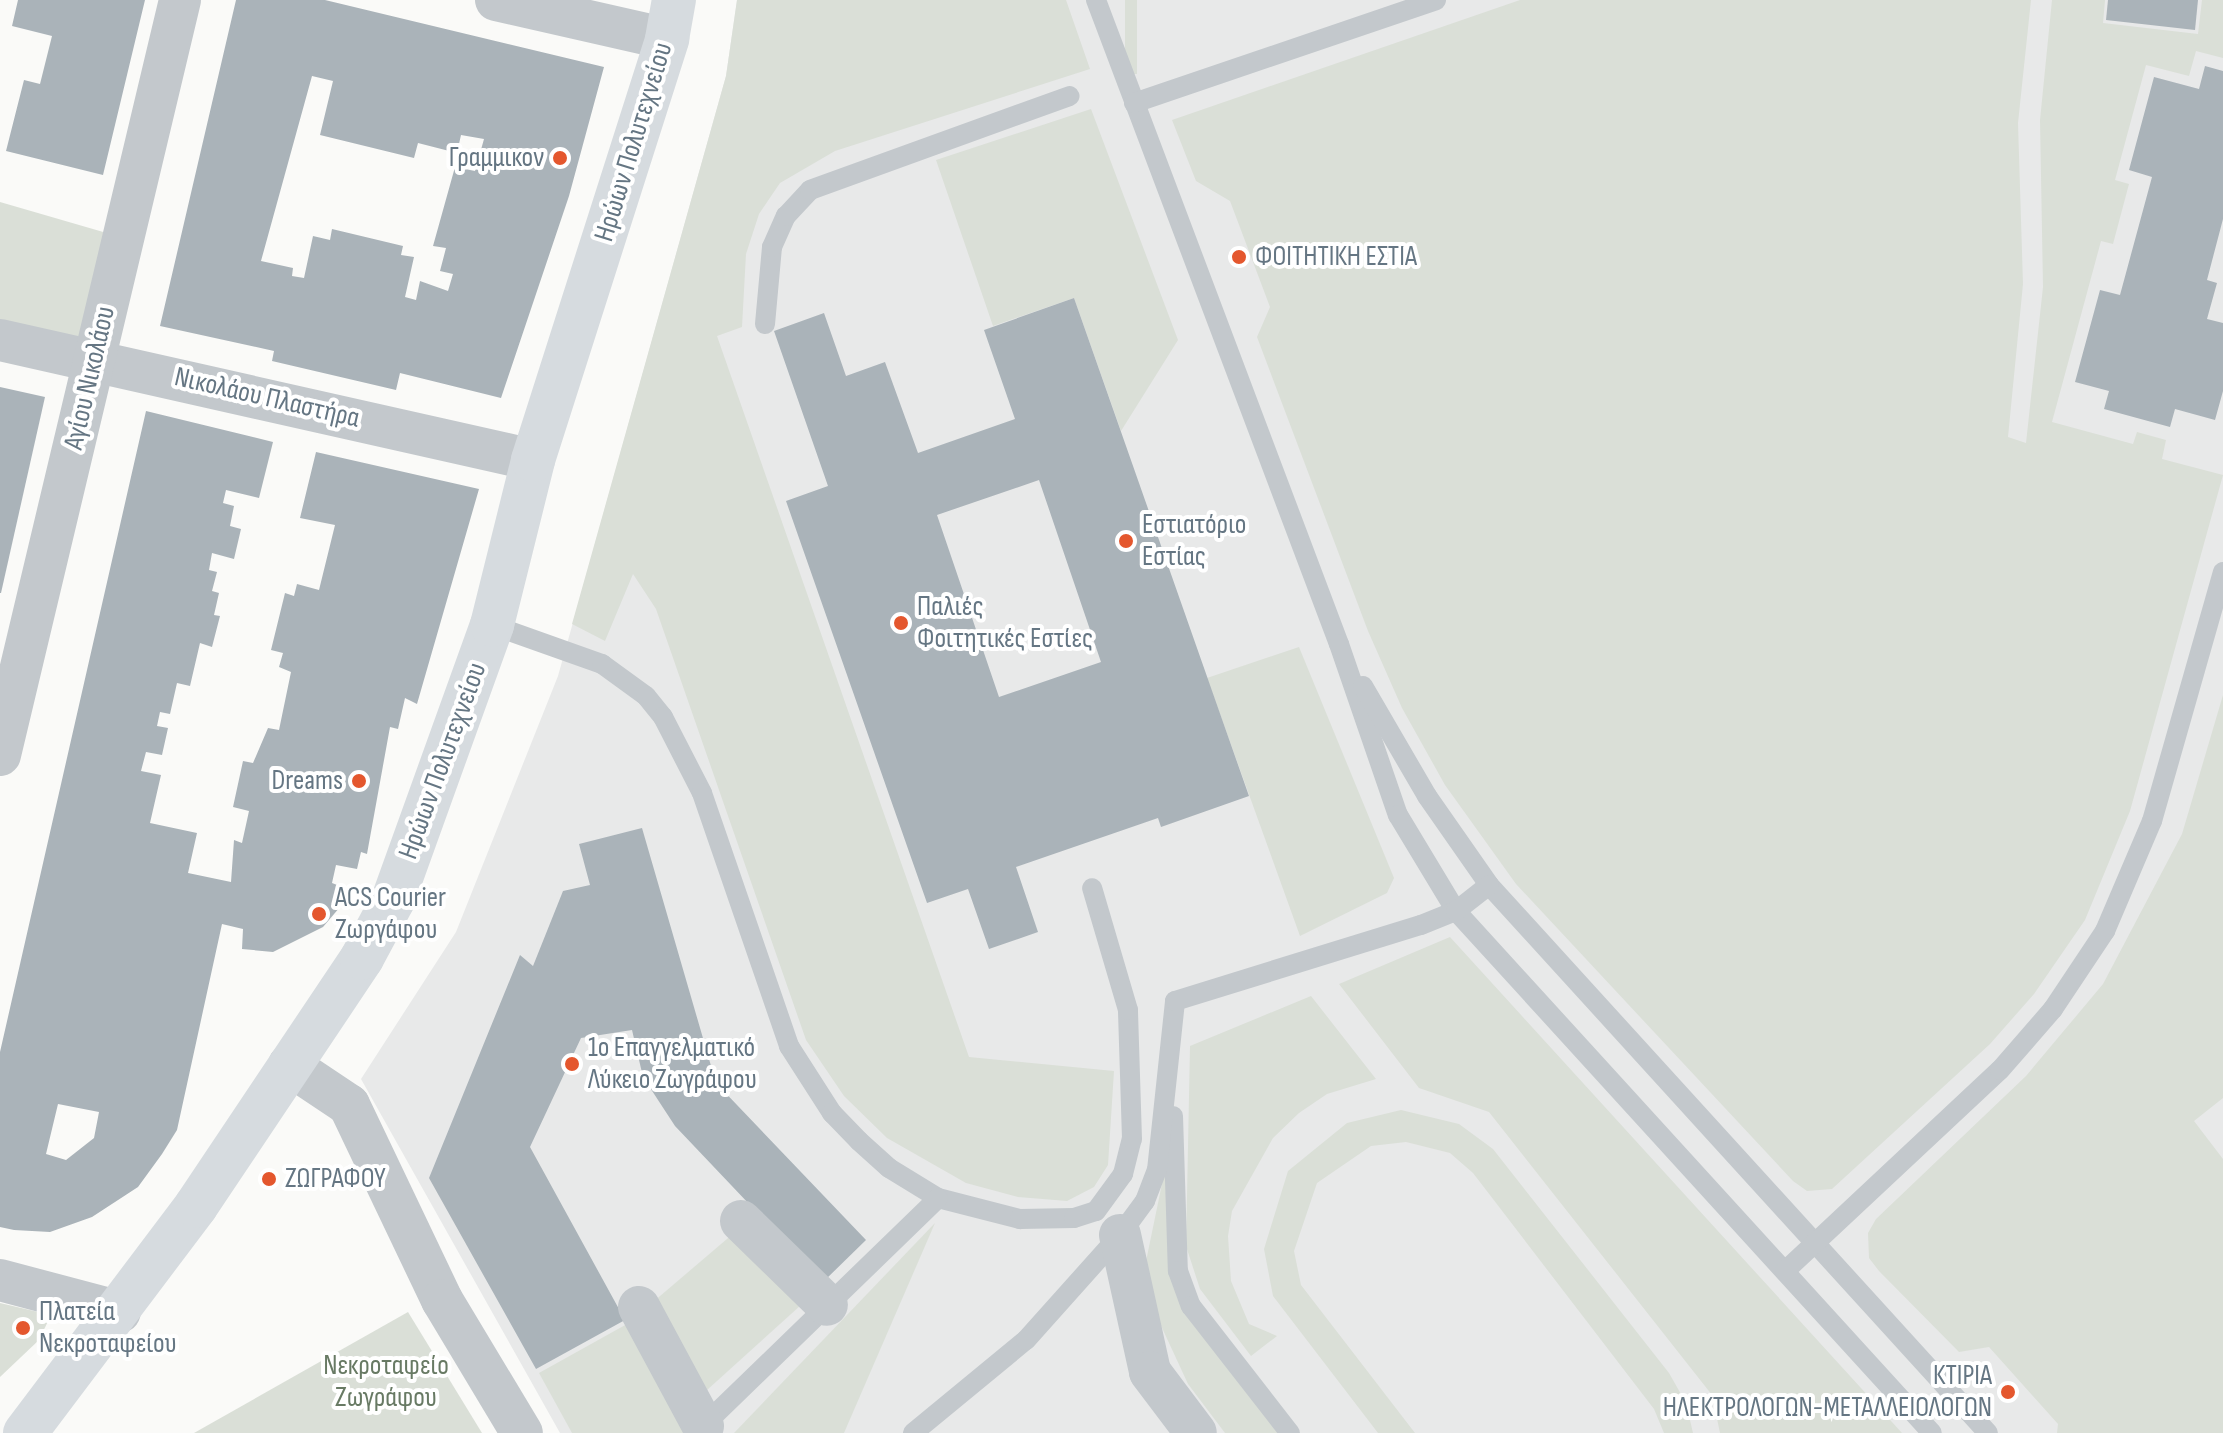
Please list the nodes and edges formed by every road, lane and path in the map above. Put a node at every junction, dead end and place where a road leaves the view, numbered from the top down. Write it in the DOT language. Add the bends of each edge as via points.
graph roads {
  1 [pos="180,0"];
  2 [pos="496,0"];
  3 [pos="1096,0"];
  4 [pos="1436,0"];
  5 [pos="670,19"];
  6 [pos="1070,96"];
  7 [pos="1134,103"];
  8 [pos="765,324"];
  9 [pos="0,340"];
  10 [pos="94,359"];
  11 [pos="533,460"];
  12 [pos="2223,572"];
  13 [pos="492,625"];
  14 [pos="1339,644"];
  15 [pos="0,755"];
  16 [pos="1489,885"];
  17 [pos="1092,888"];
  18 [pos="1456,911"];
  19 [pos="1170,1040"];
  20 [pos="289,1065"];
  21 [pos="938,1198"];
  22 [pos="741,1221"];
  23 [pos="1120,1235"];
  24 [pos="1816,1243"];
  25 [pos="1785,1271"];
  26 [pos="0,1280"];
  27 [pos="827,1305"];
  28 [pos="639,1307"];
  29 [pos="120,1312"];
  30 [pos="703,1426"];
  31 [pos="25,1433"];
  32 [pos="522,1433"];
  33 [pos="913,1433"];
  34 [pos="1196,1433"];
  35 [pos="1290,1433"];
  36 [pos="1932,1433"];
  37 [pos="1988,1433"];
  1 -- 10 [label="street, Αγίου Νικολάου"];
  2 -- 5 [label="street"];
  3 -- 7 [label="lane"];
  4 -- 7 [label="lane"];
  5 -- 11 [label="street, Ηρώων Πολυτεχνείου"];
  6 -- 8 [label="lane" via="810,190 786,216 772,247"];
  7 -- 14 [label="lane"];
  9 -- 10 [label="street, Νικολάου Πλαστήρα"];
  10 -- 11 [label="street, Νικολάου Πλαστήρα"];
  10 -- 15 [label="street, Αγίου Νικολάου"];
  11 -- 13 [label="street, Ηρώων Πολυτεχνείου"];
  12 -- 24 [label="lane" via="2152,821 2105,931 2053,1009 2000,1070"];
  13 -- 20 [label="street, Ηρώων Πολυτεχνείου" via="393,900 362,958"];
  13 -- 21 [label="lane" via="602,664 646,696 663,717 702,793 789,1046 832,1113 859,1141 889,1168"];
  14 -- 16 [label="lane" via="1427,796"];
  14 -- 18 [label="lane" via="1398,815"];
  16 -- 18 [label="lane"];
  16 -- 24 [label="lane"];
  17 -- 21 [label="lane" via="1128,1010 1132,1139 1123,1174 1096,1211 1074,1218 1020,1219"];
  18 -- 19 [label="lane" via="1175,1001"];
  18 -- 25 [label="lane"];
  19 -- 23 [label="lane" via="1157,1170 1145,1201"];
  19 -- 35 [label="lane" via="1178,1271 1191,1306"];
  20 -- 29 [label="street, Ηρώων Πολυτεχνείου"];
  20 -- 32 [label="street" via="349,1105 442,1300"];
  21 -- 27 [label="lane"];
  22 -- 27 [label="street"];
  23 -- 33 [label="lane" via="1026,1340"];
  23 -- 34 [label="street" via="1150,1372"];
  24 -- 25 [label="lane"];
  24 -- 37 [label="lane"];
  25 -- 36 [label="lane"];
  26 -- 29 [label="street"];
  27 -- 30 [label="lane"];
  28 -- 30 [label="street"];
  29 -- 31 [label="street, Ηρώων Πολυτεχνείου"];
}
